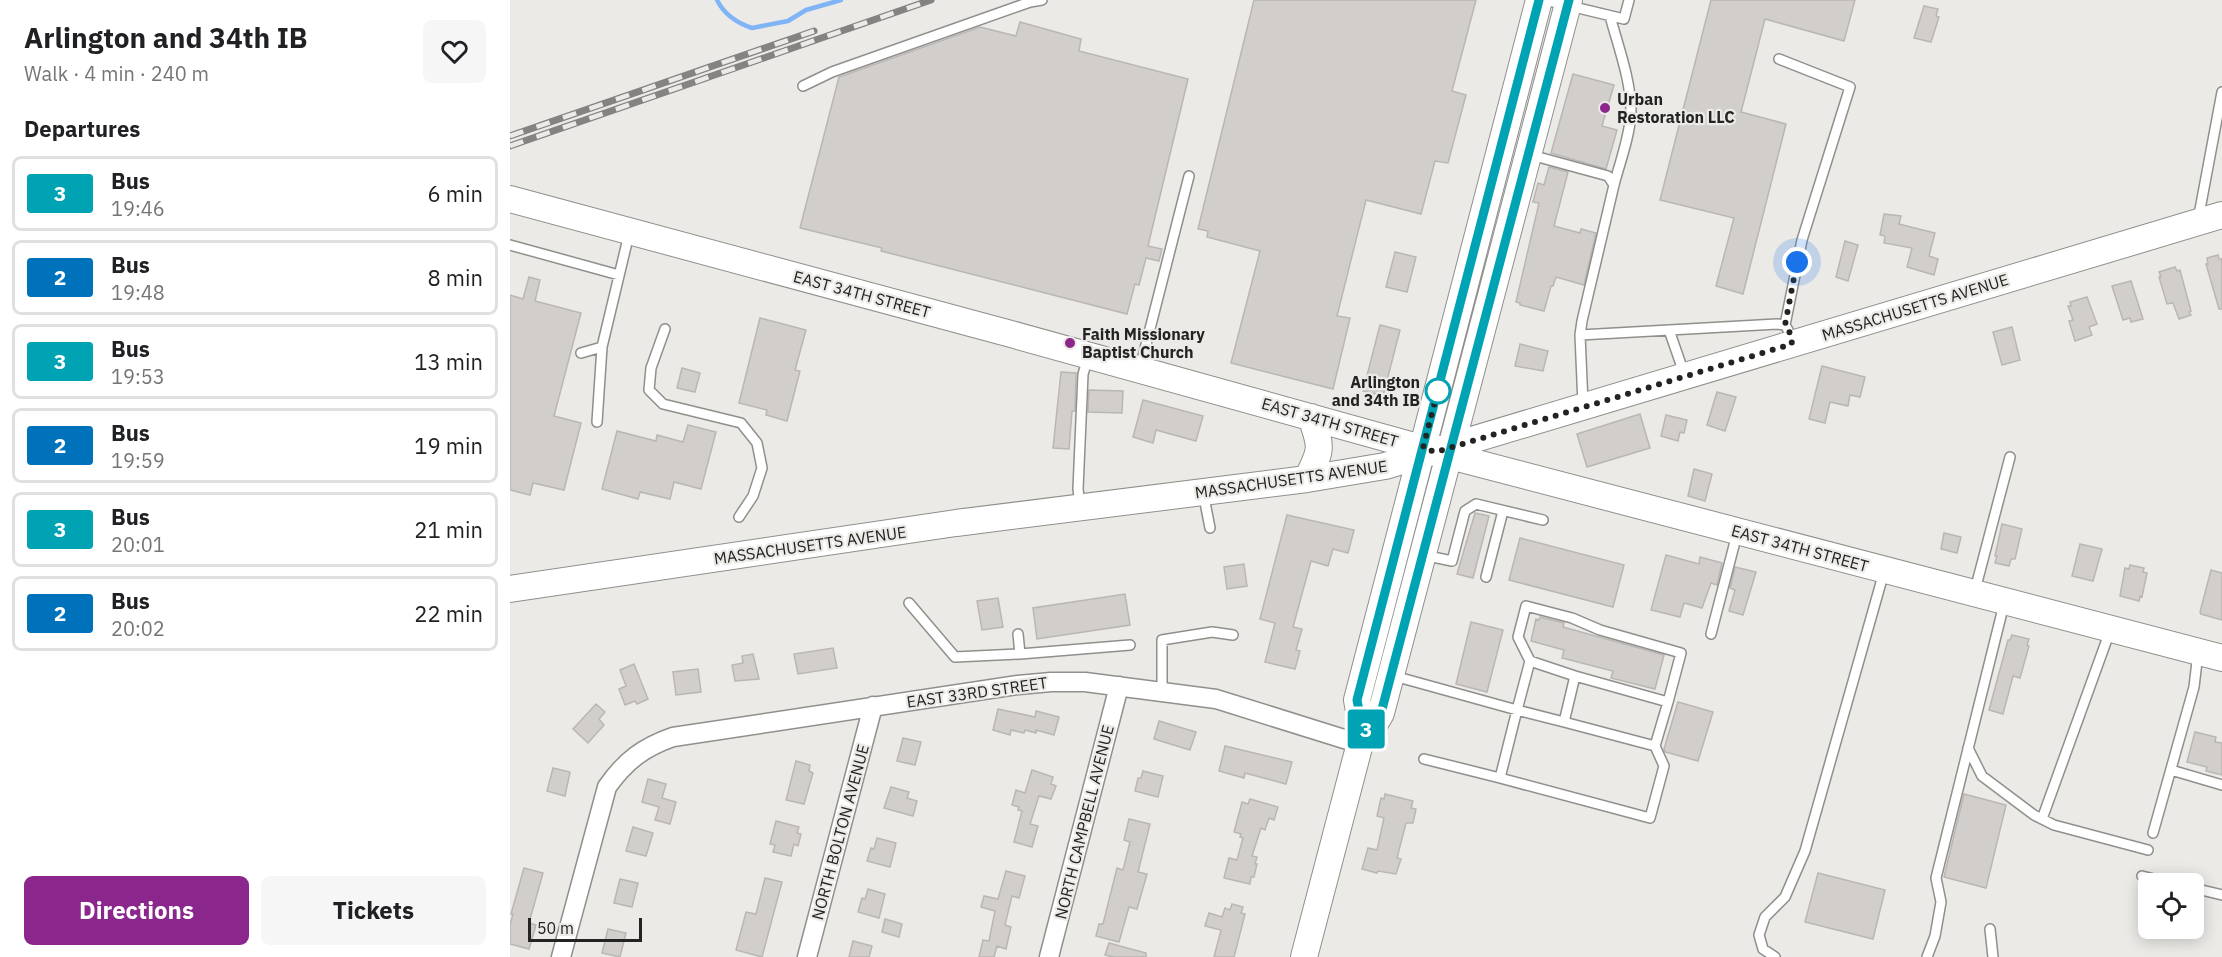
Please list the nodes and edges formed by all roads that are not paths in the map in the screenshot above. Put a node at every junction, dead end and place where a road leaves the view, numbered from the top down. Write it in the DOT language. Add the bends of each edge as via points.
graph roads {
  1 [pos="1042,0"];
  2 [pos="1539,0"];
  3 [pos="1629,0"];
  4 [pos="1560,2"];
  5 [pos="1610,16"];
  6 [pos="1779,59"];
  7 [pos="802,86"];
  8 [pos="2222,92"];
  9 [pos="1528,155"];
  10 [pos="1189,176"];
  11 [pos="1614,185"];
  12 [pos="510,199"];
  13 [pos="2222,215"];
  14 [pos="2198,222"];
  15 [pos="630,231"];
  16 [pos="510,245"];
  17 [pos="619,275"];
  18 [pos="665,329"];
  19 [pos="1669,330"];
  20 [pos="1580,335"];
  21 [pos="1789,335"];
  22 [pos="602,347"];
  23 [pos="580,354"];
  24 [pos="1089,356"];
  25 [pos="1139,369"];
  26 [pos="1685,377"];
  27 [pos="1583,408"];
  28 [pos="1311,417"];
  29 [pos="597,422"];
  30 [pos="1437,452"];
  31 [pos="2010,457"];
  32 [pos="1307,479"];
  33 [pos="1203,492"];
  34 [pos="1080,508"];
  35 [pos="1503,511"];
  36 [pos="739,517"];
  37 [pos="1543,520"];
  38 [pos="1210,528"];
  39 [pos="1738,531"];
  40 [pos="1424,555"];
  41 [pos="1885,570"];
  42 [pos="1486,577"];
  43 [pos="510,589"];
  44 [pos="1974,593"];
  45 [pos="2005,601"];
  46 [pos="909,603"];
  47 [pos="2111,629"];
  48 [pos="1018,634"];
  49 [pos="1712,634"];
  50 [pos="1233,635"];
  51 [pos="1130,645"];
  52 [pos="1020,654"];
  53 [pos="2210,655"];
  54 [pos="1530,661"];
  55 [pos="1392,675"];
  56 [pos="1575,676"];
  57 [pos="1119,686"];
  58 [pos="1162,692"];
  59 [pos="1668,702"];
  60 [pos="873,706"];
  61 [pos="1517,710"];
  62 [pos="1564,722"];
  63 [pos="1362,738"];
  64 [pos="1655,746"];
  65 [pos="1968,748"];
  66 [pos="1424,759"];
  67 [pos="2170,770"];
  68 [pos="1500,778"];
  69 [pos="2222,785"];
  70 [pos="2042,819"];
  71 [pos="2153,833"];
  72 [pos="2148,850"];
  73 [pos="2204,891"];
  74 [pos="2222,895"];
  75 [pos="1990,929"];
  76 [pos="561,957"];
  77 [pos="807,957"];
  78 [pos="1049,957"];
  79 [pos="1304,957"];
  80 [pos="1775,957"];
  81 [pos="1927,957"];
  82 [pos="1993,957"];
  1 -- 7 [label="lane" via="832,72"];
  2 -- 30 [label="main road"];
  3 -- 5 [label="lane" via="1624,19"];
  4 -- 5 [label="lane"];
  4 -- 9 [label="main road"];
  5 -- 11 [label="lane" via="1631,112"];
  6 -- 21 [label="lane" via="1850,87 1802,240"];
  8 -- 14 [label="lane"];
  9 -- 11 [label="lane" via="1608,176"];
  9 -- 30 [label="main road"];
  10 -- 25 [label="lane"];
  11 -- 20 [label="lane"];
  12 -- 15 [label="main road, EAST 34TH STREET"];
  13 -- 14 [label="main road, MASSACHUSETTS AVENUE"];
  14 -- 21 [label="main road, MASSACHUSETTS AVENUE"];
  15 -- 17 [label="lane"];
  15 -- 24 [label="main road, EAST 34TH STREET"];
  16 -- 17 [label="lane"];
  17 -- 22 [label="lane"];
  18 -- 36 [label="lane" via="651,368 649,390 663,404 741,423 758,443 762,468 753,496"];
  19 -- 20 [label="lane"];
  19 -- 21 [label="lane"];
  19 -- 26 [label="lane"];
  20 -- 27 [label="lane"];
  21 -- 26 [label="main road, MASSACHUSETTS AVENUE"];
  22 -- 23 [label="lane"];
  22 -- 29 [label="lane"];
  24 -- 25 [label="main road, EAST 34TH STREET"];
  24 -- 34 [label="lane" via="1083,374"];
  25 -- 28 [label="main road, EAST 34TH STREET"];
  26 -- 27 [label="main road, MASSACHUSETTS AVENUE"];
  27 -- 30 [label="main road, MASSACHUSETTS AVENUE"];
  28 -- 30 [label="main road, EAST 34TH STREET"];
  28 -- 32 [label="main road" via="1320,448"];
  30 -- 32 [label="main road, MASSACHUSETTS AVENUE" via="1385,466"];
  30 -- 39 [label="main road, EAST 34TH STREET"];
  30 -- 40 [label="main road"];
  30 -- 63 [label="main road" via="1357,700"];
  31 -- 44 [label="lane"];
  32 -- 33 [label="main road, MASSACHUSETTS AVENUE"];
  33 -- 34 [label="main road, MASSACHUSETTS AVENUE"];
  33 -- 38 [label="lane"];
  34 -- 43 [label="main road, MASSACHUSETTS AVENUE"];
  35 -- 37 [label="lane"];
  35 -- 40 [label="lane" via="1476,504 1465,511 1452,561"];
  35 -- 42 [label="lane"];
  39 -- 41 [label="main road, EAST 34TH STREET"];
  39 -- 49 [label="lane"];
  40 -- 55 [label="main road"];
  41 -- 44 [label="main road, EAST 34TH STREET"];
  41 -- 80 [label="lane" via="1806,851 1785,897 1765,916 1759,935 1763,949"];
  44 -- 45 [label="main road, EAST 34TH STREET"];
  45 -- 47 [label="main road, EAST 34TH STREET"];
  45 -- 65 [label="lane"];
  46 -- 52 [label="lane" via="955,657"];
  47 -- 53 [label="main road, EAST 34TH STREET"];
  47 -- 70 [label="lane"];
  48 -- 52 [label="lane"];
  50 -- 58 [label="lane" via="1212,632 1162,640"];
  51 -- 52 [label="lane"];
  53 -- 67 [label="lane" via="2194,687"];
  54 -- 56 [label="lane"];
  54 -- 59 [label="lane" via="1518,638 1526,606 1681,653"];
  54 -- 61 [label="lane"];
  55 -- 61 [label="lane"];
  55 -- 63 [label="main road" via="1380,716"];
  56 -- 59 [label="lane"];
  56 -- 62 [label="lane"];
  57 -- 58 [label="street, EAST 33RD STREET"];
  57 -- 60 [label="street, EAST 33RD STREET" via="1051,682"];
  57 -- 78 [label="street, NORTH CAMPBELL AVENUE"];
  58 -- 63 [label="street, EAST 33RD STREET" via="1231,702"];
  59 -- 64 [label="lane"];
  60 -- 76 [label="street, EAST 33RD STREET" via="674,737 633,757 620,768 602,800"];
  60 -- 77 [label="street, NORTH BOLTON AVENUE"];
  61 -- 62 [label="lane"];
  61 -- 68 [label="lane"];
  62 -- 64 [label="lane"];
  63 -- 79 [label="main road"];
  64 -- 68 [label="lane" via="1664,766 1650,818"];
  65 -- 70 [label="lane" via="1982,776"];
  65 -- 81 [label="lane" via="1936,878 1941,902"];
  66 -- 68 [label="lane"];
  67 -- 69 [label="lane"];
  67 -- 71 [label="lane"];
  70 -- 72 [label="lane"];
  73 -- 74 [label="lane"];
  75 -- 82 [label="lane"];
}
